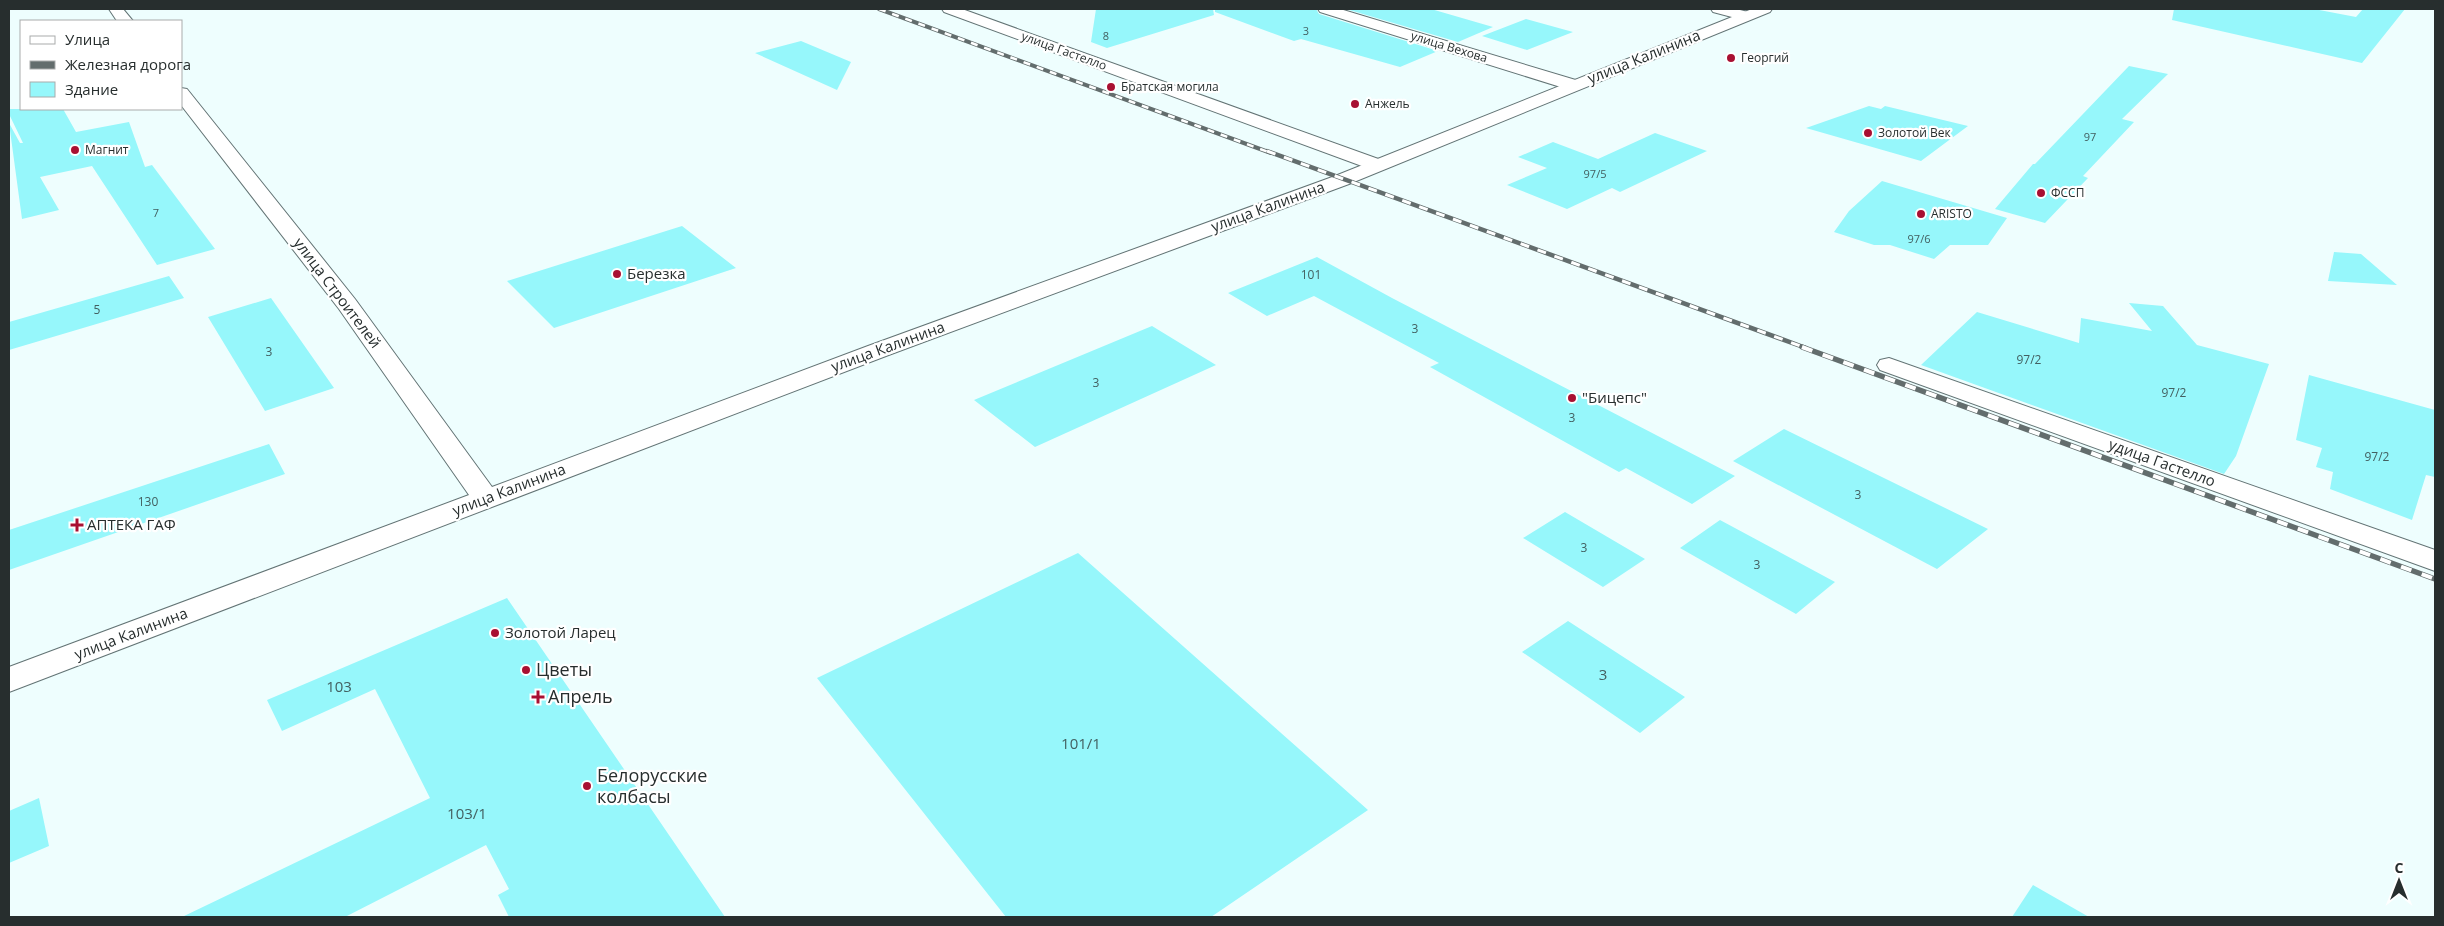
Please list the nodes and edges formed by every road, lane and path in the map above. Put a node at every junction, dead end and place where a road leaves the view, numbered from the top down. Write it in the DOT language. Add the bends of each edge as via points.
graph roads {
  1 [pos="116,9"];
  2 [pos="949,9"];
  3 [pos="1325,9"];
  4 [pos="1718,9"];
  5 [pos="1756,12"];
  6 [pos="124,20"];
  7 [pos="1573,86"];
  8 [pos="182,94"];
  9 [pos="1377,165"];
  10 [pos="1889,365"];
  11 [pos="486,499"];
  12 [pos="2435,561"];
  13 [pos="9,680"];
  1 -- 6 [label="main road"];
  2 -- 9 [label="main road, улица Гастелло"];
  3 -- 7 [label="main road, улица Вехова"];
  4 -- 5 [label="main road"];
  5 -- 7 [label="main road, улица Калинина"];
  7 -- 9 [label="main road, улица Калинина"];
  8 -- 11 [label="main road, улица Строителей" via="347,304"];
  9 -- 11 [label="main road, улица Калинина"];
  10 -- 12 [label="main road, удица Гастелло"];
  11 -- 13 [label="main road, улица Калинина"];
}
